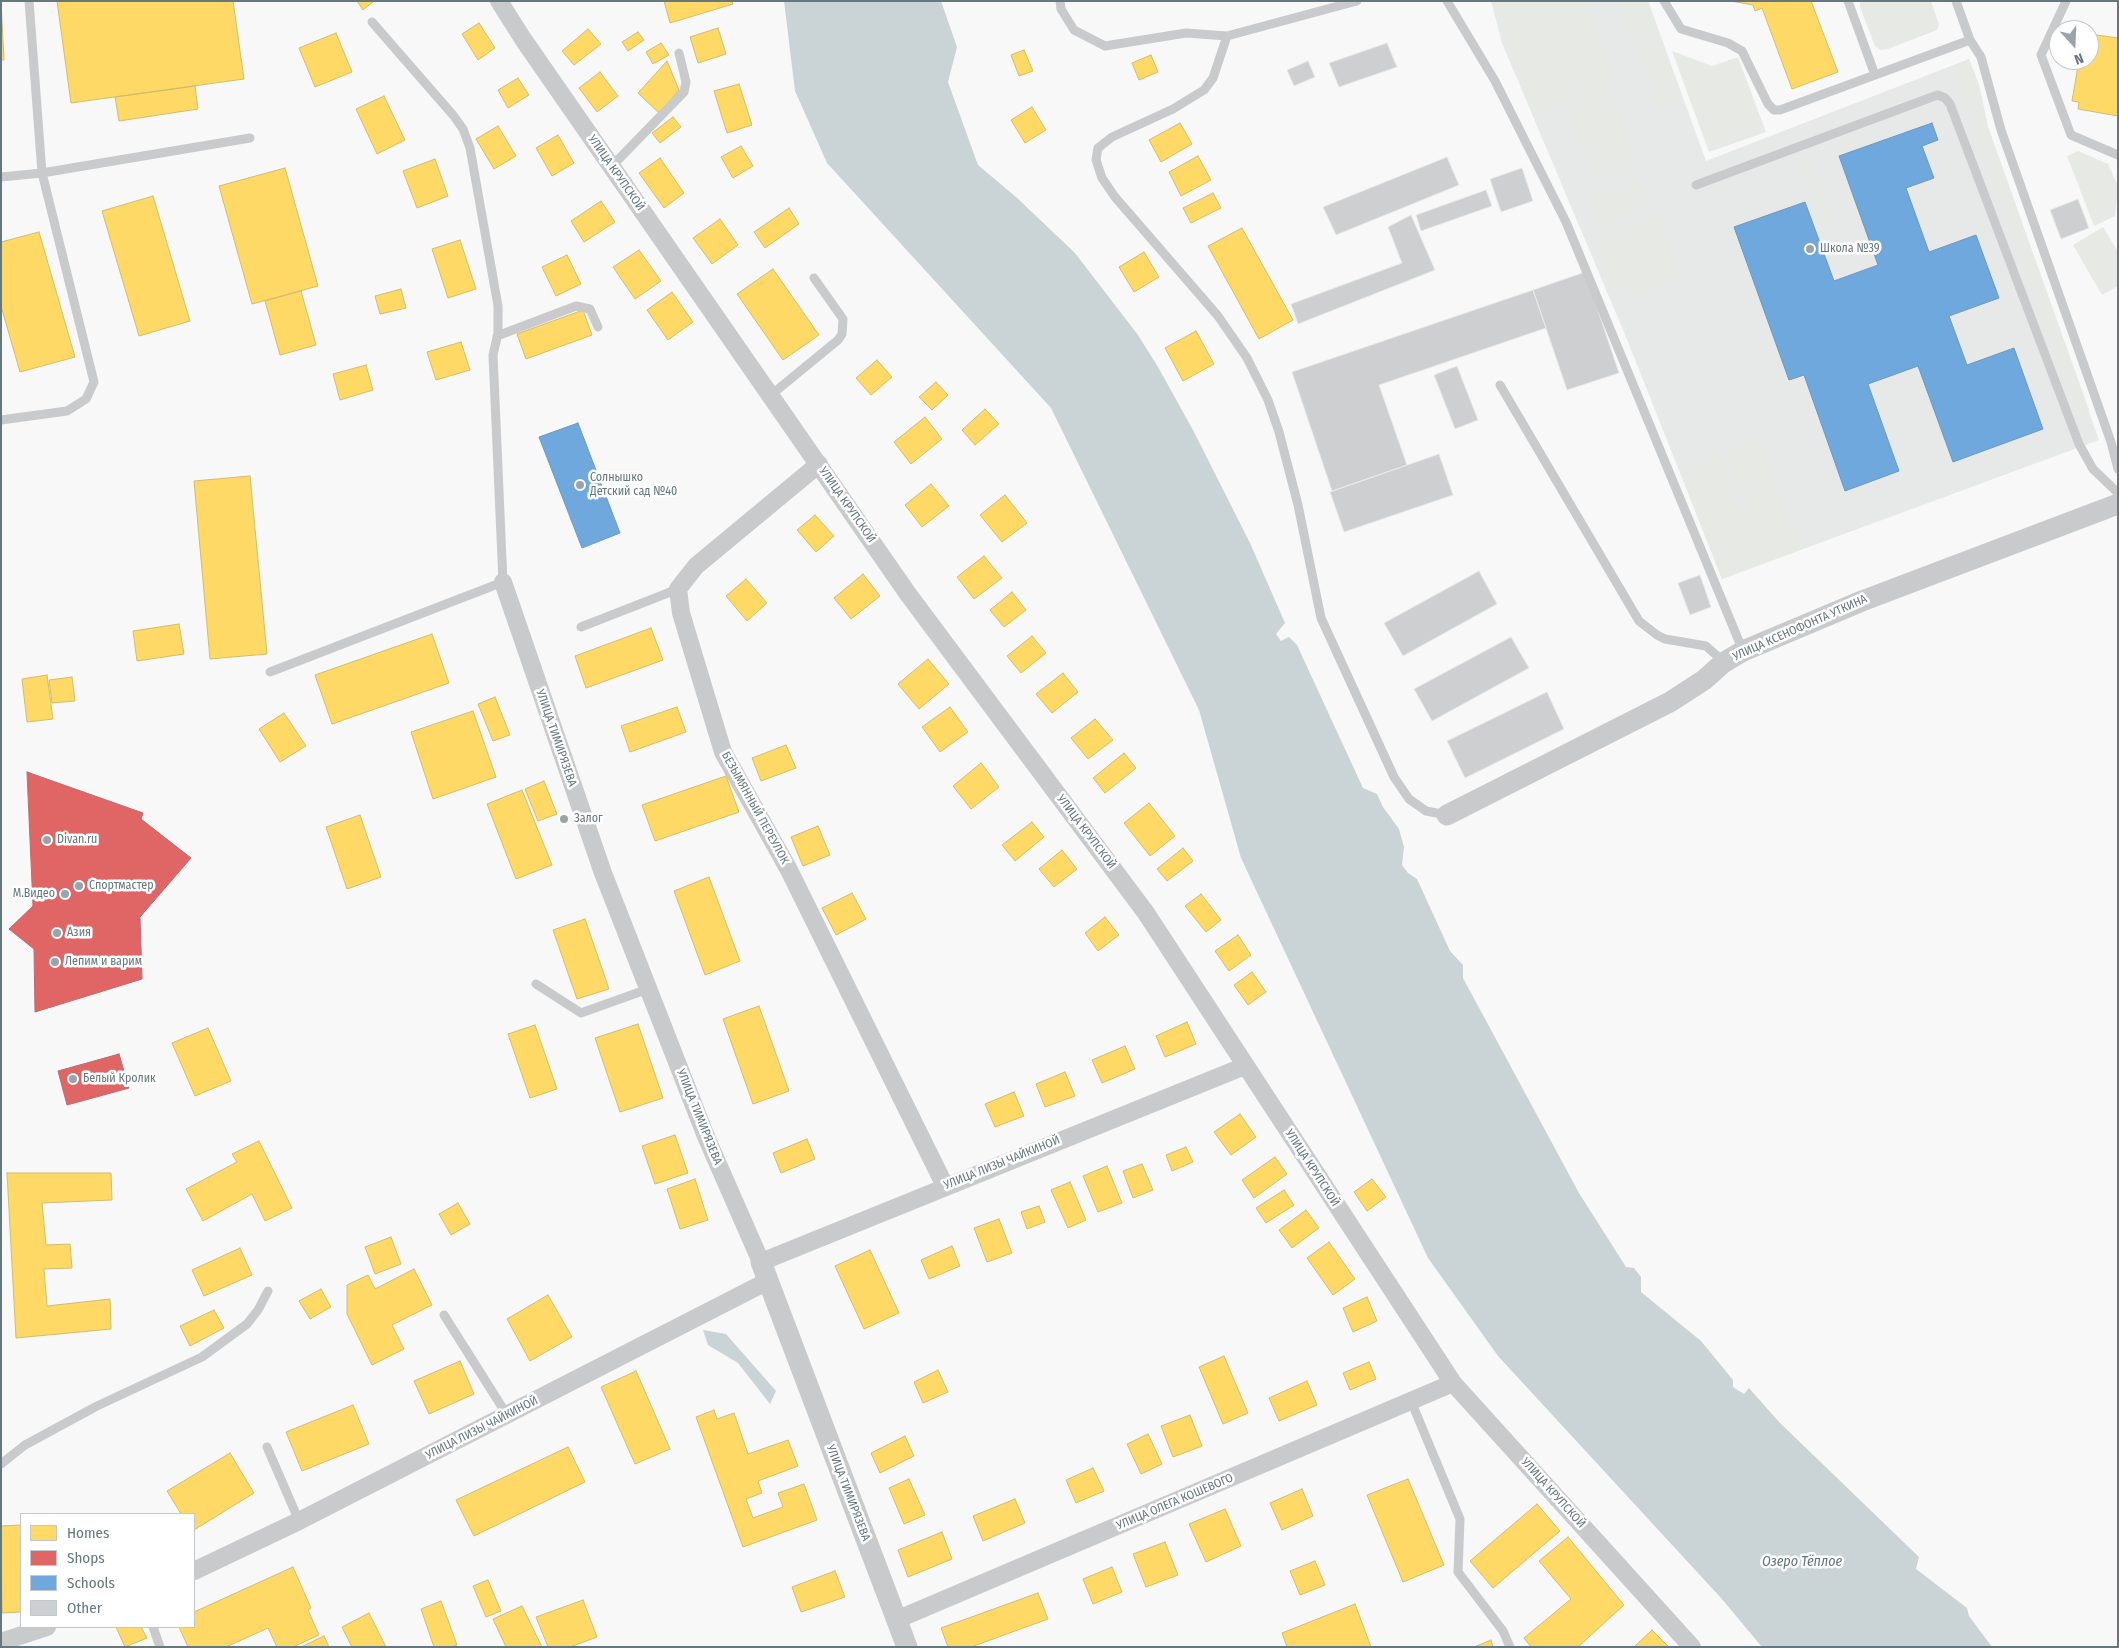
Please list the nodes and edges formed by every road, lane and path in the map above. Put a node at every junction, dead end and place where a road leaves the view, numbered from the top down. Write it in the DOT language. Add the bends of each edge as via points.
graph roads {
  1 [pos="29,1"];
  2 [pos="499,1"];
  3 [pos="1060,1"];
  4 [pos="1357,1"];
  5 [pos="1447,1"];
  6 [pos="1664,1"];
  7 [pos="1848,1"];
  8 [pos="1956,1"];
  9 [pos="2066,1"];
  10 [pos="372,22"];
  11 [pos="1228,36"];
  12 [pos="1970,40"];
  13 [pos="679,53"];
  14 [pos="1875,75"];
  15 [pos="250,138"];
  16 [pos="2118,155"];
  17 [pos="612,166"];
  18 [pos="42,172"];
  19 [pos="1,177"];
  20 [pos="1696,185"];
  21 [pos="814,278"];
  22 [pos="598,327"];
  23 [pos="497,336"];
  24 [pos="1500,385"];
  25 [pos="772,395"];
  26 [pos="1,420"];
  27 [pos="819,464"];
  28 [pos="2118,469"];
  29 [pos="2118,493"];
  30 [pos="2118,504"];
  31 [pos="503,582"];
  32 [pos="678,589"];
  33 [pos="581,627"];
  34 [pos="1742,651"];
  35 [pos="1724,662"];
  36 [pos="270,672"];
  37 [pos="1447,815"];
  38 [pos="536,984"];
  39 [pos="648,988"];
  40 [pos="1245,1066"];
  41 [pos="945,1186"];
  42 [pos="764,1272"];
  43 [pos="268,1291"];
  44 [pos="444,1315"];
  45 [pos="1454,1383"];
  46 [pos="1411,1401"];
  47 [pos="507,1415"];
  48 [pos="267,1447"];
  49 [pos="1,1464"];
  50 [pos="300,1521"];
  51 [pos="195,1571"];
  52 [pos="896,1620"];
  53 [pos="45,1628"];
  54 [pos="153,1628"];
  55 [pos="1,1642"];
  56 [pos="160,1647"];
  57 [pos="906,1647"];
  58 [pos="1510,1647"];
  59 [pos="1692,1647"];
  1 -- 18 [label="lane"];
  2 -- 17 [label="street, УЛИЦА КРУПСКОЙ"];
  3 -- 11 [label="lane" via="1061,9 1074,30 1105,46 1186,33"];
  4 -- 11 [label="lane"];
  5 -- 34 [label="lane" via="1495,81 1566,222"];
  6 -- 14 [label="lane" via="1681,29 1728,43 1742,51 1774,110"];
  7 -- 14 [label="lane"];
  8 -- 12 [label="lane"];
  9 -- 16 [label="lane" via="2042,55 2071,135"];
  10 -- 23 [label="lane" via="463,129 470,148 498,306"];
  11 -- 37 [label="lane" via="1213,78 1204,90 1173,109 1112,138 1098,148 1096,160 1102,178 1115,197 1218,316 1247,358 1268,400 1279,432 1321,618 1394,777 1409,798 1426,811"];
  12 -- 14 [label="lane"];
  12 -- 28 [label="lane" via="1981,57 2001,130"];
  13 -- 17 [label="lane" via="686,82 684,92"];
  15 -- 18 [label="lane"];
  17 -- 25 [label="street, УЛИЦА КРУПСКОЙ"];
  18 -- 19 [label="lane"];
  18 -- 26 [label="lane" via="94,382 86,399 67,411"];
  20 -- 29 [label="lane" via="1932,97 1945,98 2079,444 2093,470"];
  21 -- 25 [label="lane" via="843,319 842,334"];
  22 -- 23 [label="lane" via="590,309 576,306"];
  23 -- 31 [label="lane" via="493,355"];
  24 -- 35 [label="lane" via="1639,621 1665,639 1706,646"];
  25 -- 27 [label="street, УЛИЦА КРУПСКОЙ"];
  27 -- 32 [label="street" via="696,566"];
  27 -- 40 [label="street, УЛИЦА КРУПСКОЙ" via="908,594 1146,913"];
  30 -- 34 [label="street, УЛИЦА КСЕНОФОНТА УТКИНА" via="1862,601"];
  31 -- 36 [label="lane"];
  31 -- 39 [label="street, УЛИЦА ТИМИРЯЗЕВА" via="600,864"];
  32 -- 33 [label="lane"];
  32 -- 41 [label="street, БЕЗЫМЯННЫЙ ПЕРЕУЛОК" via="681,613 723,752 789,870"];
  34 -- 35 [label="street, УЛИЦА КСЕНОФОНТА УТКИНА"];
  35 -- 37 [label="street, УЛИЦА КСЕНОФОНТА УТКИНА" via="1704,680 1670,702"];
  38 -- 39 [label="lane" via="581,1012"];
  39 -- 42 [label="street, УЛИЦА ТИМИРЯЗЕВА"];
  40 -- 41 [label="street, УЛИЦА ЛИЗЫ ЧАЙКИНОЙ"];
  40 -- 45 [label="street, УЛИЦА КРУПСКОЙ"];
  41 -- 42 [label="street, УЛИЦА ЛИЗЫ ЧАЙКИНОЙ"];
  42 -- 47 [label="street, УЛИЦА ЛИЗЫ ЧАЙКИНОЙ"];
  42 -- 52 [label="street, УЛИЦА ТИМИРЯЗЕВА"];
  43 -- 49 [label="lane" via="247,1324 202,1357 32,1440"];
  44 -- 47 [label="lane"];
  45 -- 46 [label="street, УЛИЦА ОЛЕГА КОШЕВОГО"];
  45 -- 59 [label="street, УЛИЦА КРУПСКОЙ"];
  46 -- 52 [label="street, УЛИЦА ОЛЕГА КОШЕВОГО"];
  46 -- 58 [label="lane" via="1460,1519 1458,1572 1503,1632"];
  47 -- 50 [label="street, УЛИЦА ЛИЗЫ ЧАЙКИНОЙ"];
  48 -- 50 [label="lane"];
  50 -- 51 [label="street, УЛИЦА ЛИЗЫ ЧАЙКИНОЙ"];
  52 -- 57 [label="street, УЛИЦА ТИМИРЯЗЕВА"];
  53 -- 55 [label="street"];
  54 -- 56 [label="lane"];
}
